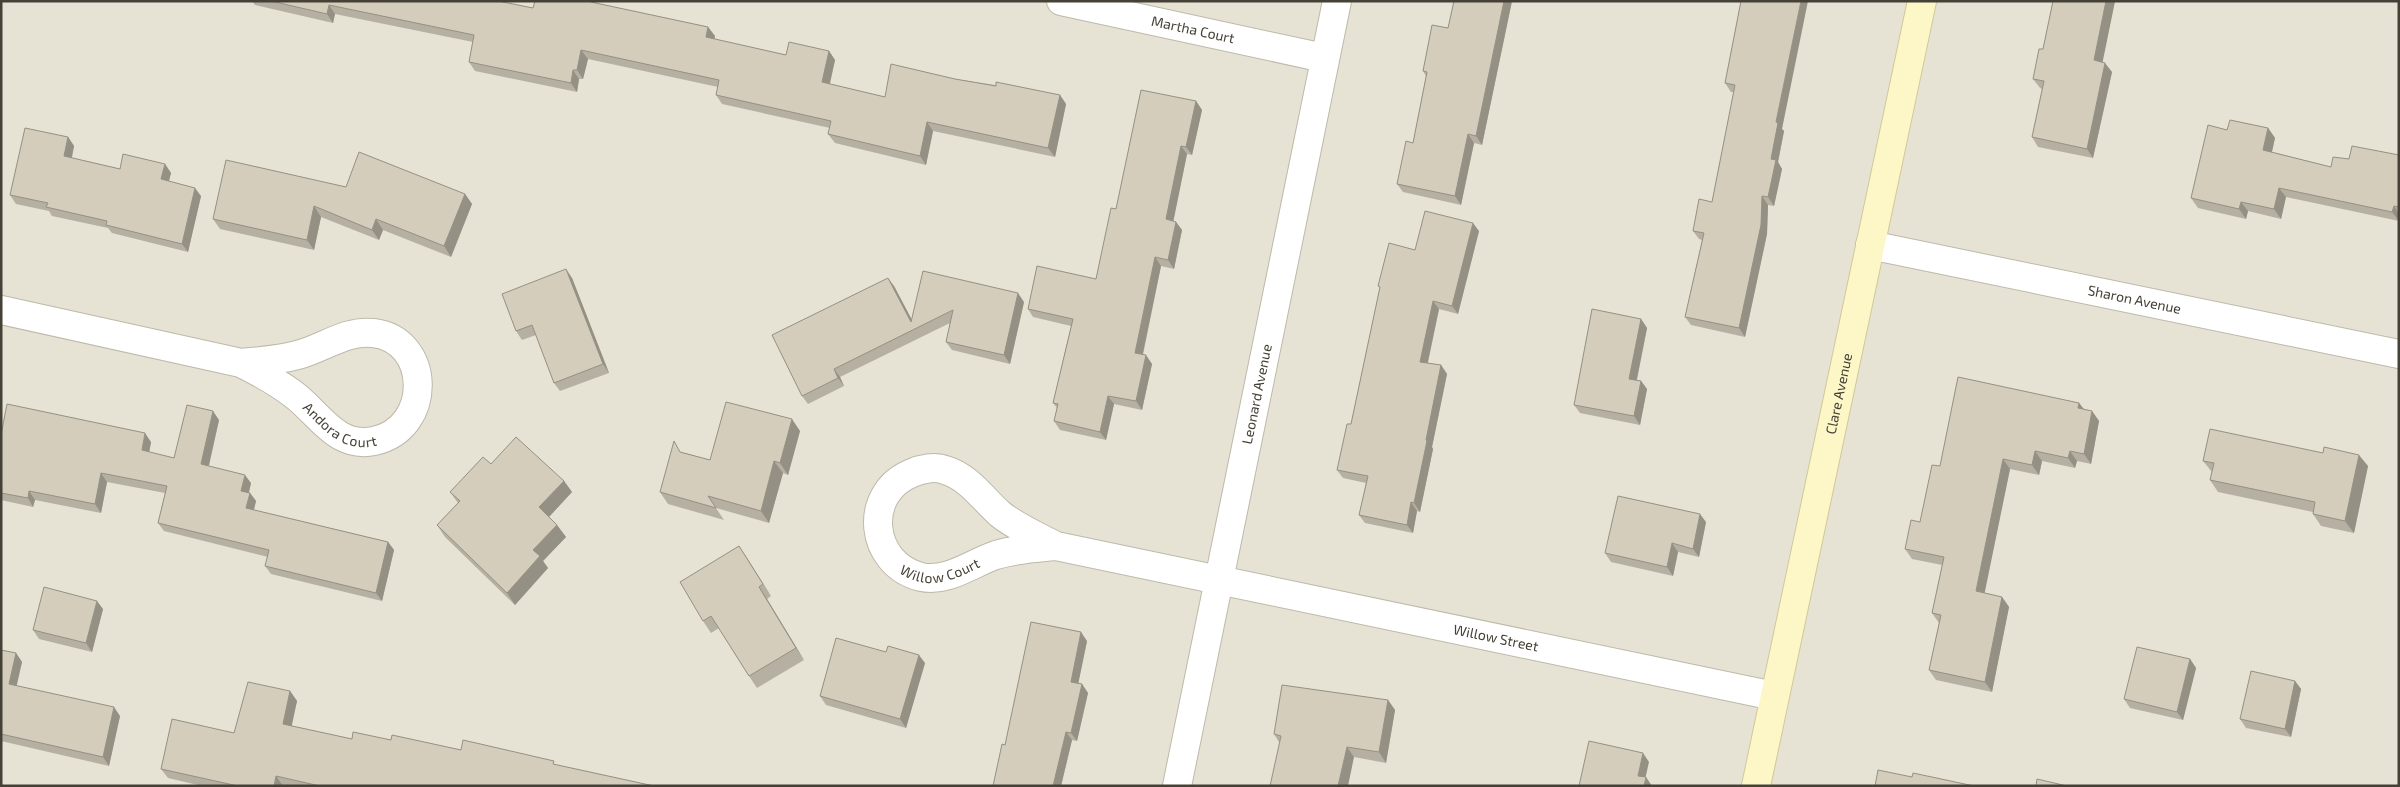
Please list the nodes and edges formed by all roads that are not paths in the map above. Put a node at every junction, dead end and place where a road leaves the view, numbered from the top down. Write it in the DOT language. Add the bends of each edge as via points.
graph roads {
  1 [pos="1061,1"];
  2 [pos="1337,1"];
  3 [pos="1922,1"];
  4 [pos="1324,58"];
  5 [pos="1870,245"];
  6 [pos="1,310"];
  7 [pos="2399,354"];
  8 [pos="241,363"];
  9 [pos="1056,546"];
  10 [pos="1218,580"];
  11 [pos="1774,696"];
  12 [pos="1177,786"];
  13 [pos="1756,786"];
  1 -- 4 [label="street, Martha Court"];
  2 -- 4 [label="street, Leonard Avenue"];
  3 -- 5 [label="street, Clare Avenue"];
  4 -- 10 [label="street, Leonard Avenue"];
  5 -- 7 [label="street, Sharon Avenue"];
  5 -- 11 [label="street, Clare Avenue"];
  6 -- 8 [label="street, Andora Court"];
  8 -- 8 [label="street, Andora Court" via="302,354 353,333 375,333 395,341 410,357 418,377 418,398 410,418 394,433 374,441 352,441 333,433 295,395"];
  9 -- 9 [label="street, Willow Court" via="1023,548 943,577 922,577 902,569 887,553 878,534 878,512 886,492 901,477 921,469 943,469 963,477 1001,514"];
  9 -- 10 [label="street, Willow Court"];
  10 -- 11 [label="street, Willow Street"];
  10 -- 12 [label="street, Leonard Avenue"];
  11 -- 13 [label="street, Clare Avenue"];
}
